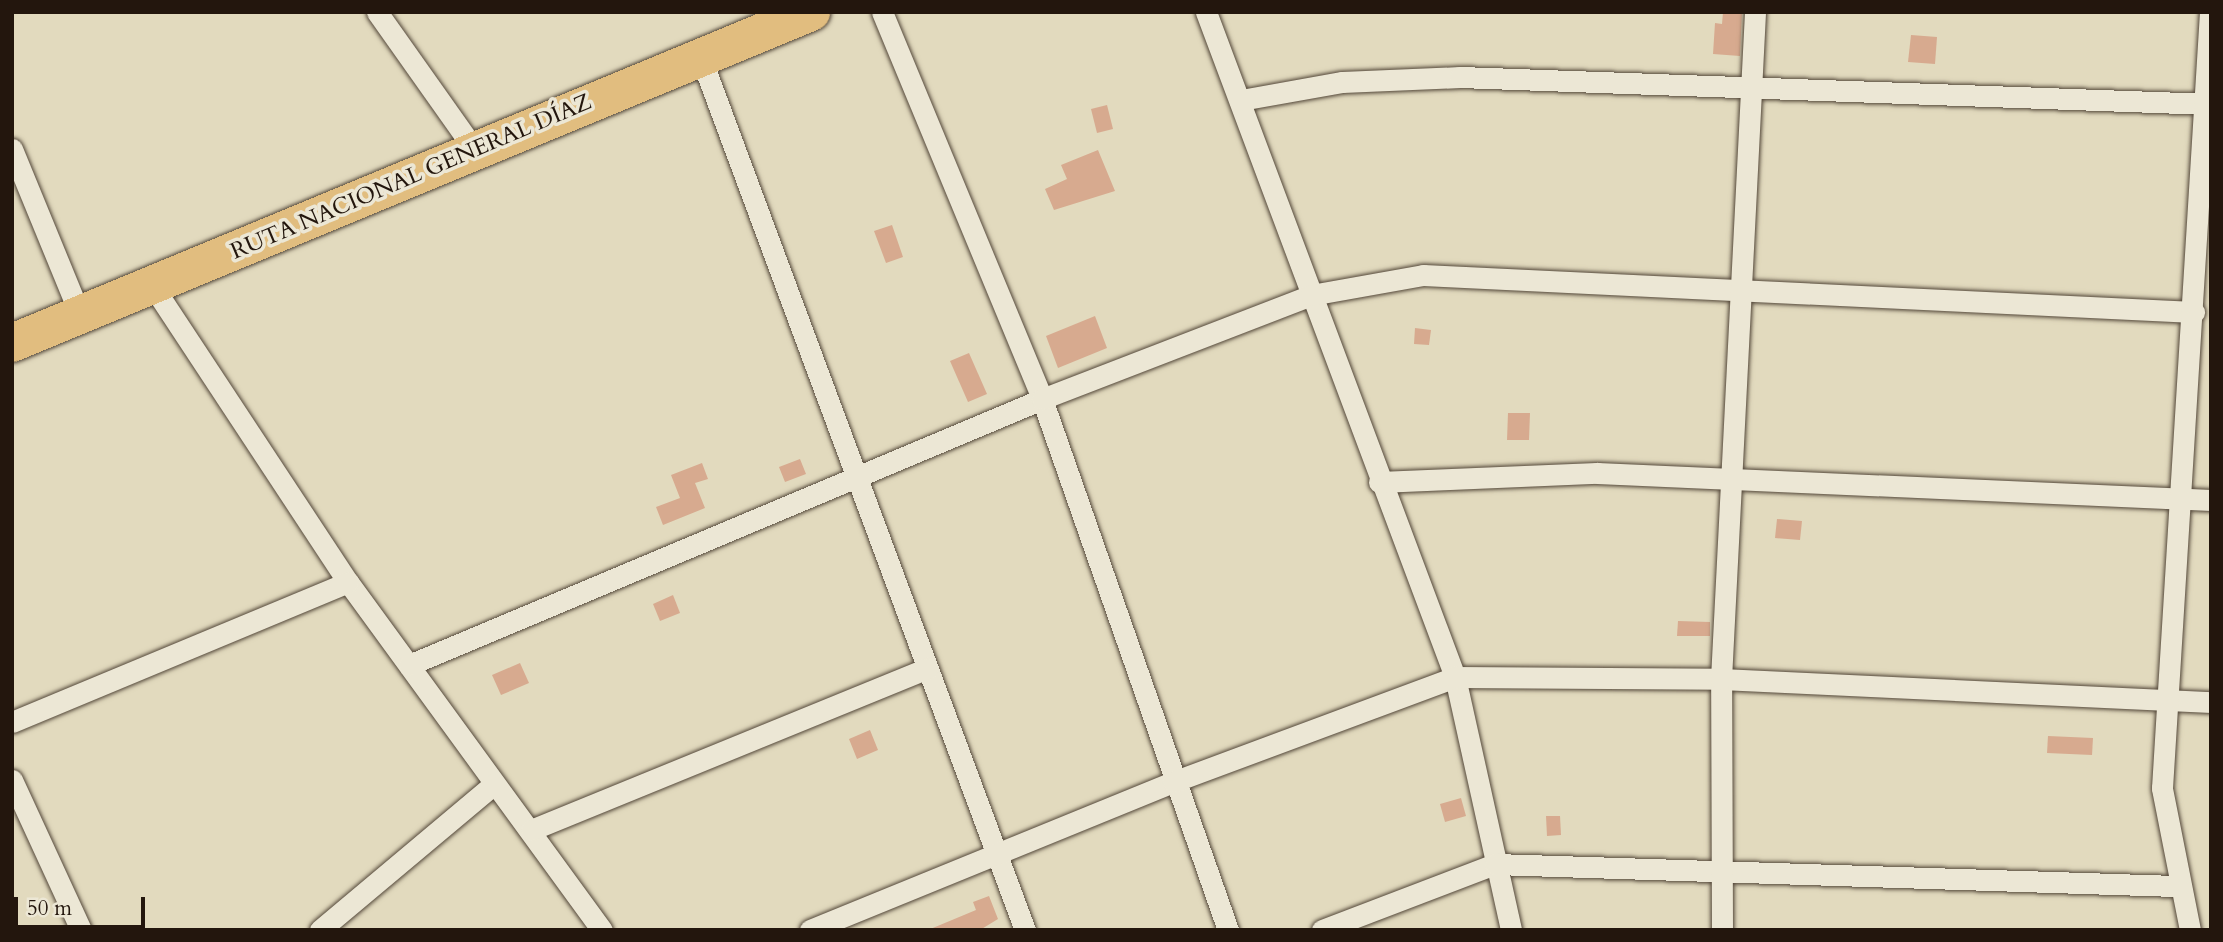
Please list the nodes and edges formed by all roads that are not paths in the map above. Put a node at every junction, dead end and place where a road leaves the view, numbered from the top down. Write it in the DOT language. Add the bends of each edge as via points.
graph roads {
  1 [pos="377,12"];
  2 [pos="811,12"];
  3 [pos="882,12"];
  4 [pos="1206,12"];
  5 [pos="1755,12"];
  6 [pos="2210,12"];
  7 [pos="701,58"];
  8 [pos="1753,91"];
  9 [pos="1241,100"];
  10 [pos="2208,104"];
  11 [pos="12,149"];
  12 [pos="474,149"];
  13 [pos="152,285"];
  14 [pos="1745,286"];
  15 [pos="1311,295"];
  16 [pos="2194,312"];
  17 [pos="80,315"];
  18 [pos="12,343"];
  19 [pos="1042,400"];
  20 [pos="1728,478"];
  21 [pos="853,479"];
  22 [pos="1379,482"];
  23 [pos="2179,498"];
  24 [pos="2211,499"];
  25 [pos="348,582"];
  26 [pos="409,665"];
  27 [pos="927,668"];
  28 [pos="1455,677"];
  29 [pos="1721,679"];
  30 [pos="2169,700"];
  31 [pos="2211,702"];
  32 [pos="12,722"];
  33 [pos="12,780"];
  34 [pos="1172,782"];
  35 [pos="494,784"];
  36 [pos="531,830"];
  37 [pos="994,857"];
  38 [pos="1495,864"];
  39 [pos="1719,870"];
  40 [pos="2177,886"];
  41 [pos="81,930"];
  42 [pos="320,930"];
  43 [pos="602,930"];
  44 [pos="810,930"];
  45 [pos="1025,930"];
  46 [pos="1228,930"];
  47 [pos="1322,930"];
  48 [pos="1511,930"];
  49 [pos="1722,930"];
  50 [pos="2190,930"];
  1 -- 12 [label="street"];
  2 -- 7 [label="highway, RUTA NACIONAL GENERAL DÍAZ"];
  3 -- 19 [label="street"];
  4 -- 9 [label="street"];
  5 -- 8 [label="street"];
  6 -- 10 [label="street"];
  7 -- 12 [label="highway, RUTA NACIONAL GENERAL DÍAZ"];
  7 -- 21 [label="street"];
  8 -- 9 [label="street" via="1460,77 1342,82"];
  8 -- 10 [label="street"];
  8 -- 14 [label="street"];
  9 -- 15 [label="street"];
  10 -- 16 [label="street"];
  11 -- 17 [label="street"];
  12 -- 13 [label="highway, RUTA NACIONAL GENERAL DÍAZ"];
  13 -- 17 [label="highway, RUTA NACIONAL GENERAL DÍAZ"];
  13 -- 25 [label="street"];
  14 -- 15 [label="street" via="1423,275"];
  14 -- 16 [label="street"];
  14 -- 20 [label="street"];
  15 -- 19 [label="street"];
  15 -- 22 [label="street"];
  16 -- 23 [label="street"];
  17 -- 18 [label="highway, RUTA NACIONAL GENERAL DÍAZ"];
  19 -- 21 [label="street"];
  19 -- 34 [label="street"];
  20 -- 22 [label="street" via="1500,473"];
  20 -- 23 [label="street"];
  20 -- 29 [label="street"];
  21 -- 26 [label="street"];
  21 -- 27 [label="street"];
  22 -- 28 [label="street"];
  23 -- 24 [label="street"];
  23 -- 30 [label="street"];
  25 -- 26 [label="street"];
  25 -- 32 [label="street"];
  26 -- 35 [label="street"];
  27 -- 36 [label="street"];
  27 -- 37 [label="street"];
  28 -- 29 [label="street"];
  28 -- 34 [label="street"];
  28 -- 38 [label="street"];
  29 -- 30 [label="street"];
  29 -- 39 [label="street"];
  30 -- 31 [label="street"];
  30 -- 40 [label="street" via="2162,788"];
  33 -- 41 [label="street"];
  34 -- 37 [label="street"];
  34 -- 46 [label="street"];
  35 -- 36 [label="street"];
  35 -- 42 [label="street"];
  36 -- 43 [label="street"];
  37 -- 44 [label="street"];
  37 -- 45 [label="street"];
  38 -- 39 [label="street"];
  38 -- 47 [label="street"];
  38 -- 48 [label="street"];
  39 -- 40 [label="street"];
  39 -- 49 [label="street"];
  40 -- 50 [label="street"];
}
